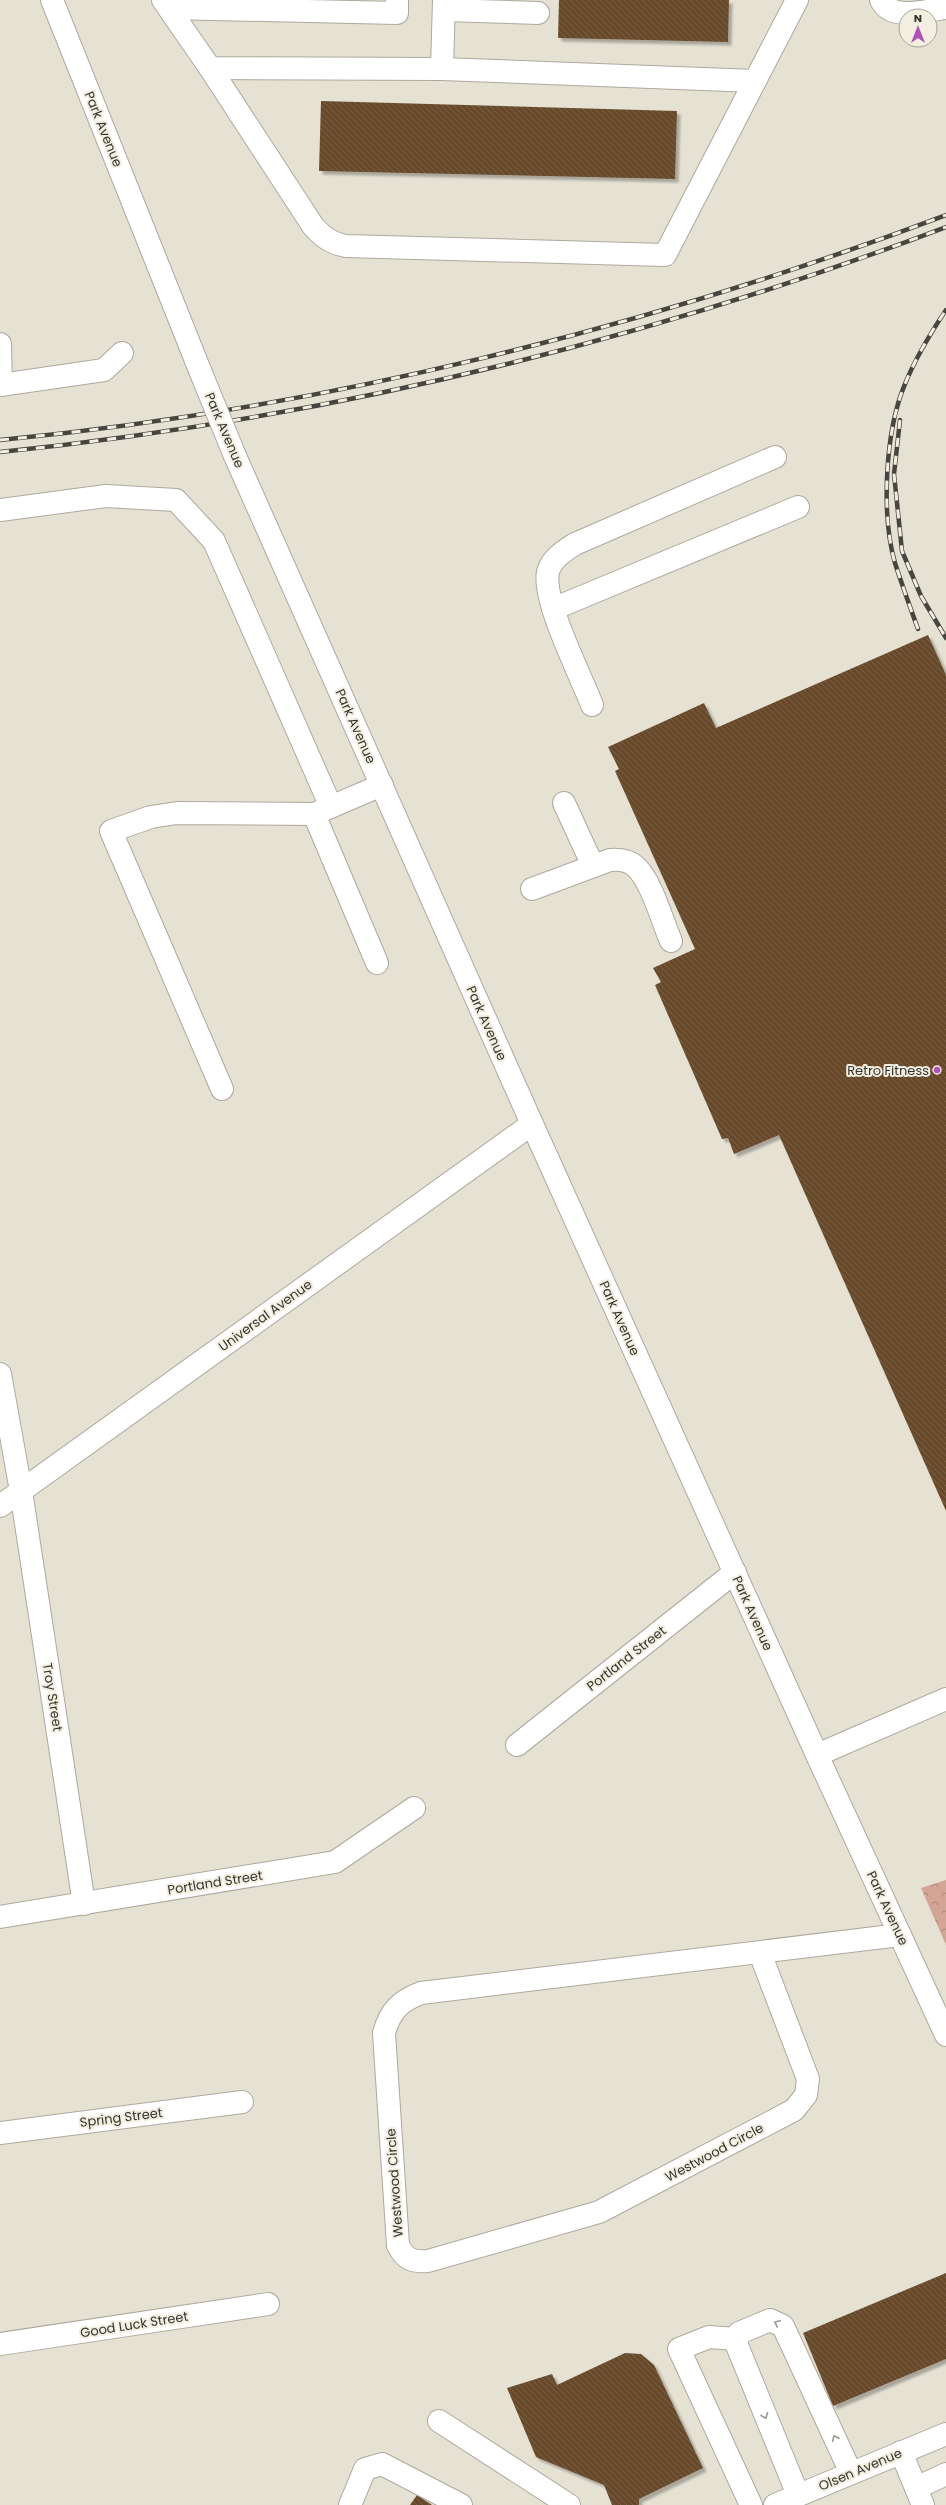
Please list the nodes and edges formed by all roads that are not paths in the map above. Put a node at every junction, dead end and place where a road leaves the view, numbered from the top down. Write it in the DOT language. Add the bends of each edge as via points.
graph roads {
  1 [pos="52,0"];
  2 [pos="397,0"];
  3 [pos="797,0"];
  4 [pos="881,0"];
  5 [pos="166,4"];
  6 [pos="444,5"];
  7 [pos="946,8"];
  8 [pos="538,13"];
  9 [pos="210,68"];
  10 [pos="442,69"];
  11 [pos="755,81"];
  12 [pos="0,344"];
  13 [pos="122,353"];
  14 [pos="1,385"];
  15 [pos="775,457"];
  16 [pos="798,507"];
  17 [pos="0,510"];
  18 [pos="553,609"];
  19 [pos="592,705"];
  20 [pos="382,785"];
  21 [pos="564,803"];
  22 [pos="323,810"];
  23 [pos="593,866"];
  24 [pos="532,889"];
  25 [pos="671,941"];
  26 [pos="377,963"];
  27 [pos="222,1089"];
  28 [pos="532,1124"];
  29 [pos="0,1374"];
  30 [pos="21,1491"];
  31 [pos="0,1506"];
  32 [pos="735,1572"];
  33 [pos="946,1699"];
  34 [pos="517,1745"];
  35 [pos="817,1755"];
  36 [pos="414,1808"];
  37 [pos="84,1904"];
  38 [pos="0,1917"];
  39 [pos="900,1935"];
  40 [pos="760,1952"];
  41 [pos="946,2035"];
  42 [pos="242,2102"];
  43 [pos="0,2133"];
  44 [pos="268,2304"];
  45 [pos="737,2339"];
  46 [pos="0,2344"];
  47 [pos="439,2421"];
  48 [pos="946,2434"];
  49 [pos="901,2452"];
  50 [pos="851,2473"];
  51 [pos="946,2474"];
  52 [pos="798,2495"];
  53 [pos="920,2496"];
  54 [pos="350,2505"];
  55 [pos="461,2505"];
  56 [pos="569,2505"];
  57 [pos="751,2505"];
  58 [pos="775,2505"];
  1 -- 20 [label="street, Park Avenue, bridge" via="235,456"];
  2 -- 5 [label="street" via="397,13"];
  3 -- 11 [label="street"];
  4 -- 7 [label="street" via="889,9 899,14"];
  5 -- 9 [label="street"];
  6 -- 8 [label="street"];
  6 -- 10 [label="street"];
  9 -- 10 [label="street"];
  9 -- 11 [label="street" via="313,226 334,244 665,255"];
  10 -- 11 [label="street"];
  12 -- 14 [label="street"];
  13 -- 14 [label="street" via="104,370"];
  15 -- 18 [label="street" via="575,544 558,555 548,572 549,598"];
  16 -- 18 [label="street"];
  17 -- 22 [label="street" via="106,496 176,500 214,541"];
  18 -- 19 [label="street"];
  20 -- 22 [label="street"];
  20 -- 28 [label="street, Park Avenue"];
  21 -- 23 [label="street"];
  22 -- 26 [label="street"];
  22 -- 27 [label="street" via="177,813 151,817 111,831"];
  23 -- 24 [label="street"];
  23 -- 25 [label="street" via="622,859 636,866 644,877"];
  28 -- 30 [label="street, Universal Avenue"];
  28 -- 32 [label="street, Park Avenue"];
  29 -- 30 [label="street, Troy Street"];
  30 -- 31 [label="street, Universal Avenue"];
  30 -- 37 [label="street, Troy Street"];
  32 -- 34 [label="street, Portland Street"];
  32 -- 35 [label="street, Park Avenue"];
  33 -- 35 [label="street"];
  35 -- 39 [label="street, Park Avenue"];
  36 -- 37 [label="street, Portland Street" via="335,1862"];
  37 -- 38 [label="street, Portland Street"];
  39 -- 40 [label="street, Westwood Circle"];
  39 -- 41 [label="street, Park Avenue"];
  40 -- 40 [label="street, Westwood Circle" via="808,2079 806,2095 794,2110 600,2212 428,2261 413,2262 403,2255 398,2245 384,2040 388,2019 396,2007 407,1998 420,1993"];
  42 -- 43 [label="street, Spring Street"];
  44 -- 46 [label="street, Good Luck Street"];
  50 -- 45 [label="street, one-way" via="783,2326 770,2320 739,2333"];
  45 -- 52 [label="street, one-way" via="736,2343"];
  45 -- 57 [label="street" via="709,2337 679,2350"];
  47 -- 56 [label="street"];
  48 -- 49 [label="street, Olsen Avenue"];
  49 -- 50 [label="street, Olsen Avenue"];
  49 -- 53 [label="street"];
  50 -- 52 [label="street, Olsen Avenue"];
  51 -- 53 [label="street"];
  52 -- 58 [label="street, Olsen Avenue"];
  54 -- 55 [label="street" via="365,2469 382,2464"];
}
